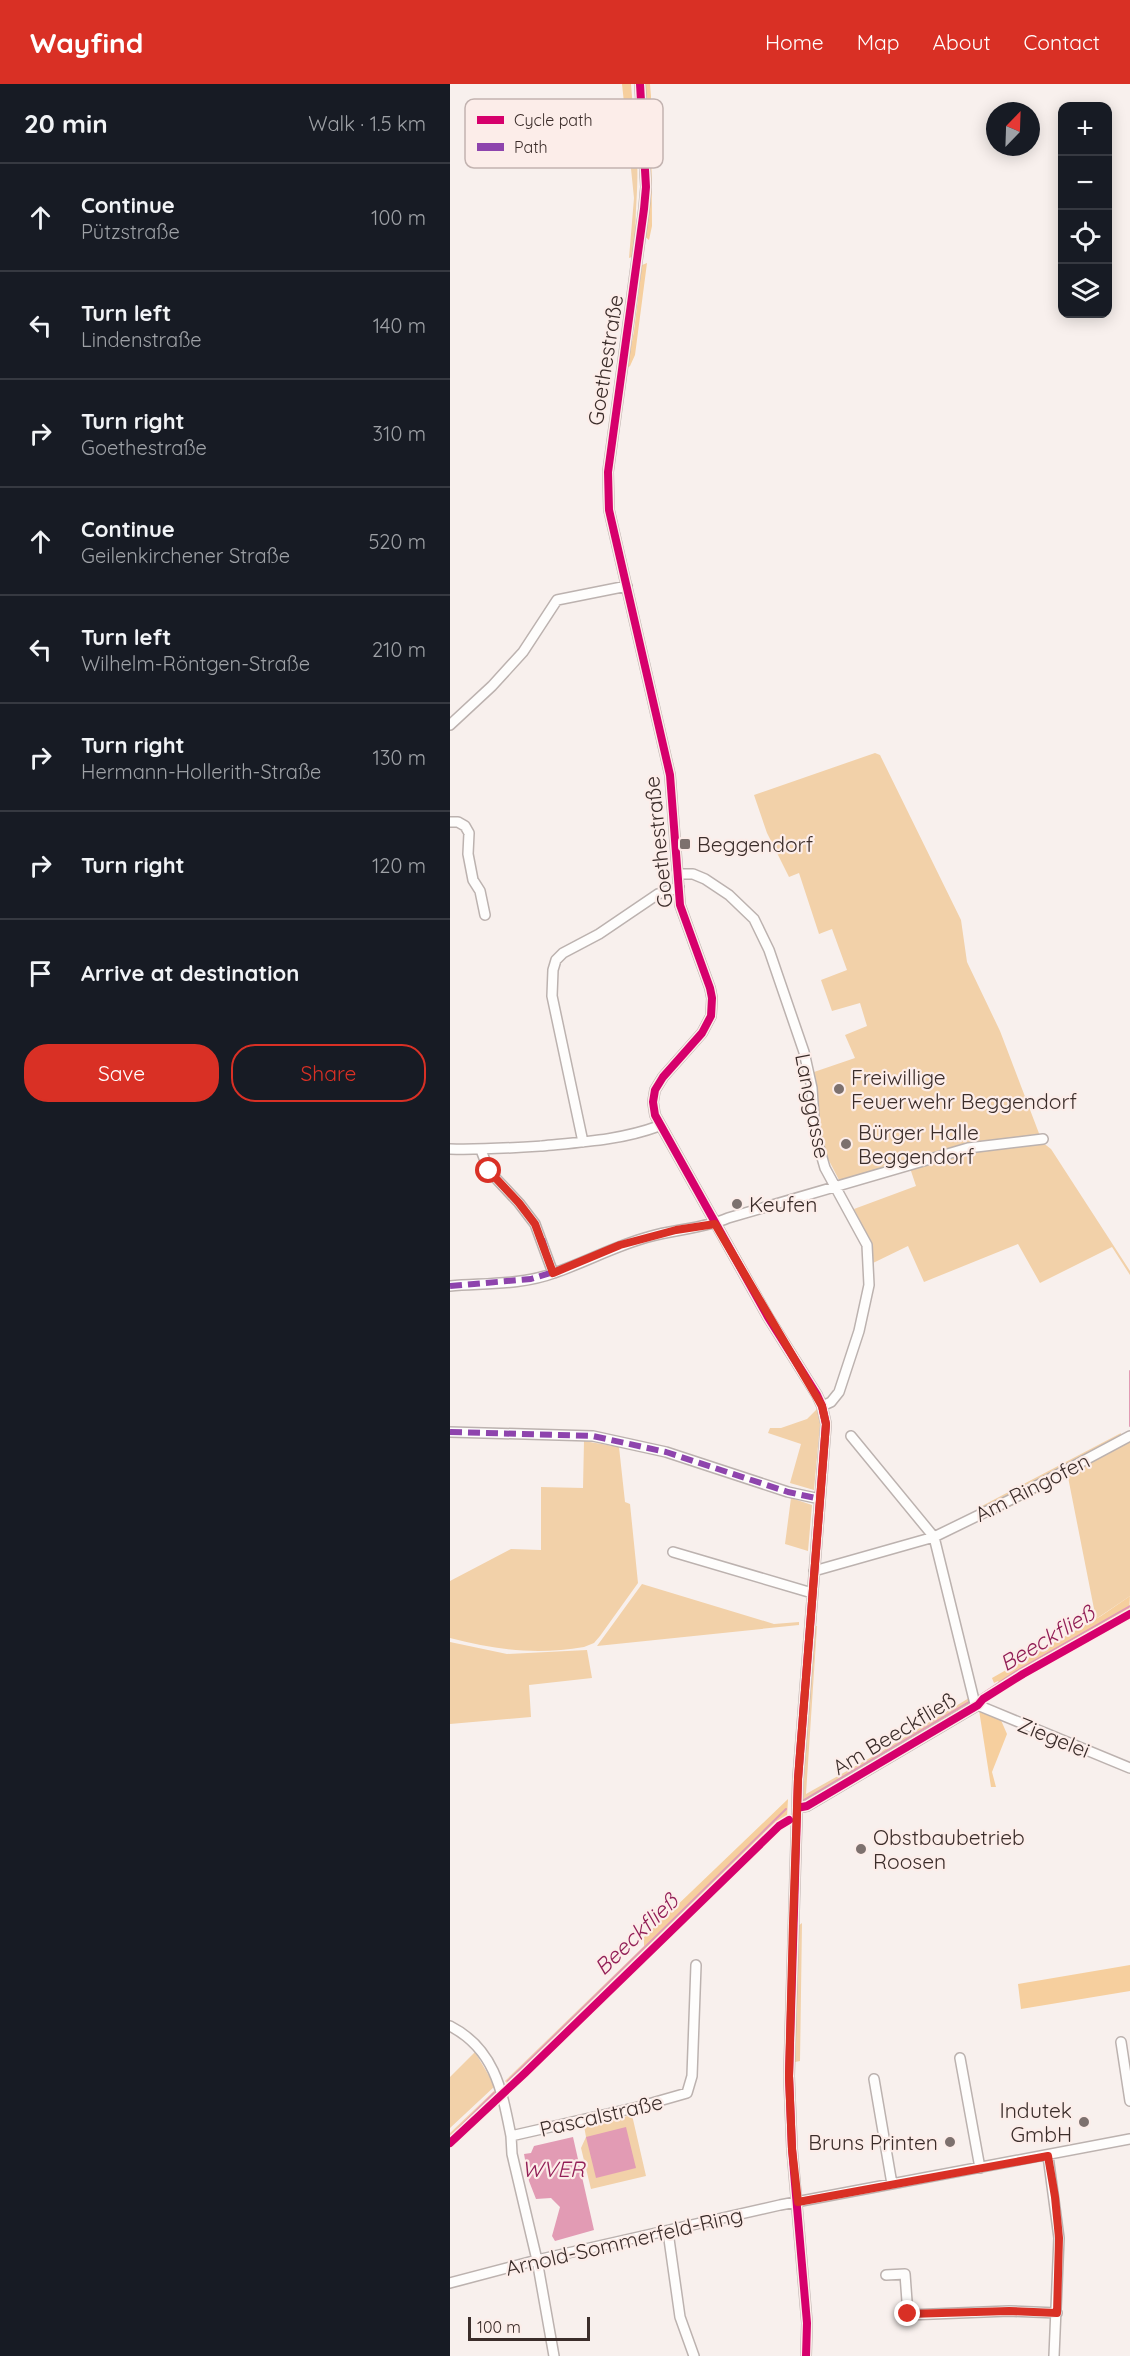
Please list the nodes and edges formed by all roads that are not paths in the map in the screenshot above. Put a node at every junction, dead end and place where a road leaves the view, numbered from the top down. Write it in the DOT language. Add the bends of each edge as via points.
graph roads {
  1 [pos="640,84"];
  2 [pos="641,99"];
  3 [pos="645,168"];
  4 [pos="627,586"];
  5 [pos="450,724"];
  6 [pos="450,822"];
  7 [pos="679,874"];
  8 [pos="679,887"];
  9 [pos="485,915"];
  10 [pos="659,1126"];
  11 [pos="1043,1139"];
  12 [pos="583,1142"];
  13 [pos="450,1149"];
  14 [pos="481,1150"];
  15 [pos="835,1187"];
  16 [pos="715,1224"];
  17 [pos="553,1273"];
  18 [pos="450,1286"];
  19 [pos="822,1406"];
  20 [pos="450,1432"];
  21 [pos="851,1436"];
  22 [pos="1130,1436"];
  23 [pos="820,1499"];
  24 [pos="934,1537"];
  25 [pos="673,1551"];
  26 [pos="814,1571"];
  27 [pos="812,1593"];
  28 [pos="978,1705"];
  29 [pos="1130,1768"];
  30 [pos="797,1808"];
  31 [pos="696,1965"];
  32 [pos="450,2026"];
  33 [pos="1121,2042"];
  34 [pos="960,2058"];
  35 [pos="874,2079"];
  36 [pos="1130,2101"];
  37 [pos="511,2136"];
  38 [pos="1130,2139"];
  39 [pos="1048,2156"];
  40 [pos="980,2168"];
  41 [pos="892,2184"];
  42 [pos="798,2202"];
  43 [pos="668,2232"];
  44 [pos="537,2260"];
  45 [pos="886,2275"];
  46 [pos="450,2283"];
  47 [pos="1057,2313"];
  48 [pos="554,2356"];
  49 [pos="694,2356"];
  50 [pos="806,2356"];
  51 [pos="1054,2356"];
  1 -- 2 [label="street, Goethestraße"];
  3 -- 4 [label="street, Goethestraße" via="644,209 608,472 609,510"];
  4 -- 5 [label="street" via="557,600 523,652"];
  4 -- 7 [label="street, Goethestraße" via="670,775"];
  6 -- 9 [label="street" via="465,826 469,833 473,880 480,891"];
  7 -- 8 [label="street, Goethestraße"];
  7 -- 15 [label="street, Langgasse" via="705,879 754,919 769,950 804,1052 812,1088 815,1133"];
  8 -- 10 [label="street, Goethestraße" via="680,905 711,988 712,1010 702,1033 655,1090 653,1102"];
  8 -- 12 [label="street" via="658,894 556,960 552,996"];
  10 -- 12 [label="street" via="624,1137"];
  10 -- 16 [label="street, Goethestraße"];
  11 -- 15 [label="street" via="968,1148"];
  12 -- 14 [label="street"];
  13 -- 14 [label="street"];
  14 -- 17 [label="street" via="489,1171 535,1224"];
  15 -- 16 [label="street"];
  15 -- 19 [label="street, Langgasse" via="867,1245 869,1285 844,1379 831,1402"];
  16 -- 17 [label="street" via="630,1242"];
  16 -- 19 [label="street, Goethestraße"];
  17 -- 18 [label="street" via="531,1279"];
  19 -- 23 [label="street, Goethestraße" via="826,1424"];
  20 -- 23 [label="street" via="593,1436 666,1452"];
  21 -- 24 [label="street"];
  22 -- 24 [label="street, Am Ringofen"];
  23 -- 26 [label="street, Goethestraße"];
  24 -- 26 [label="street, Am Ringofen"];
  24 -- 28 [label="street" via="973,1701"];
  25 -- 27 [label="street"];
  26 -- 27 [label="street, Goethestraße"];
  27 -- 30 [label="street, Goethestraße"];
  28 -- 29 [label="street, Ziegelei"];
  28 -- 30 [label="street, Am Beeckfließ" via="807,1806"];
  30 -- 42 [label="street, Goethestraße" via="789,2076"];
  31 -- 37 [label="street, Pascalstraße" via="692,2076 687,2093"];
  32 -- 37 [label="street" via="487,2058 500,2083"];
  33 -- 36 [label="street"];
  34 -- 40 [label="street"];
  35 -- 41 [label="street"];
  37 -- 44 [label="street, Pascalstraße"];
  38 -- 39 [label="street, Arnold-Sommerfeld-Ring"];
  39 -- 40 [label="street, Arnold-Sommerfeld-Ring"];
  39 -- 47 [label="street" via="1059,2238"];
  40 -- 41 [label="street, Arnold-Sommerfeld-Ring"];
  41 -- 42 [label="street, Arnold-Sommerfeld-Ring"];
  42 -- 43 [label="street, Arnold-Sommerfeld-Ring"];
  42 -- 50 [label="street, Goethestraße"];
  43 -- 44 [label="street, Arnold-Sommerfeld-Ring"];
  43 -- 49 [label="street" via="680,2317"];
  44 -- 46 [label="street, Arnold-Sommerfeld-Ring"];
  44 -- 48 [label="street, Pascalstraße"];
  45 -- 47 [label="street" via="905,2274 908,2314"];
  47 -- 51 [label="street"];
}
